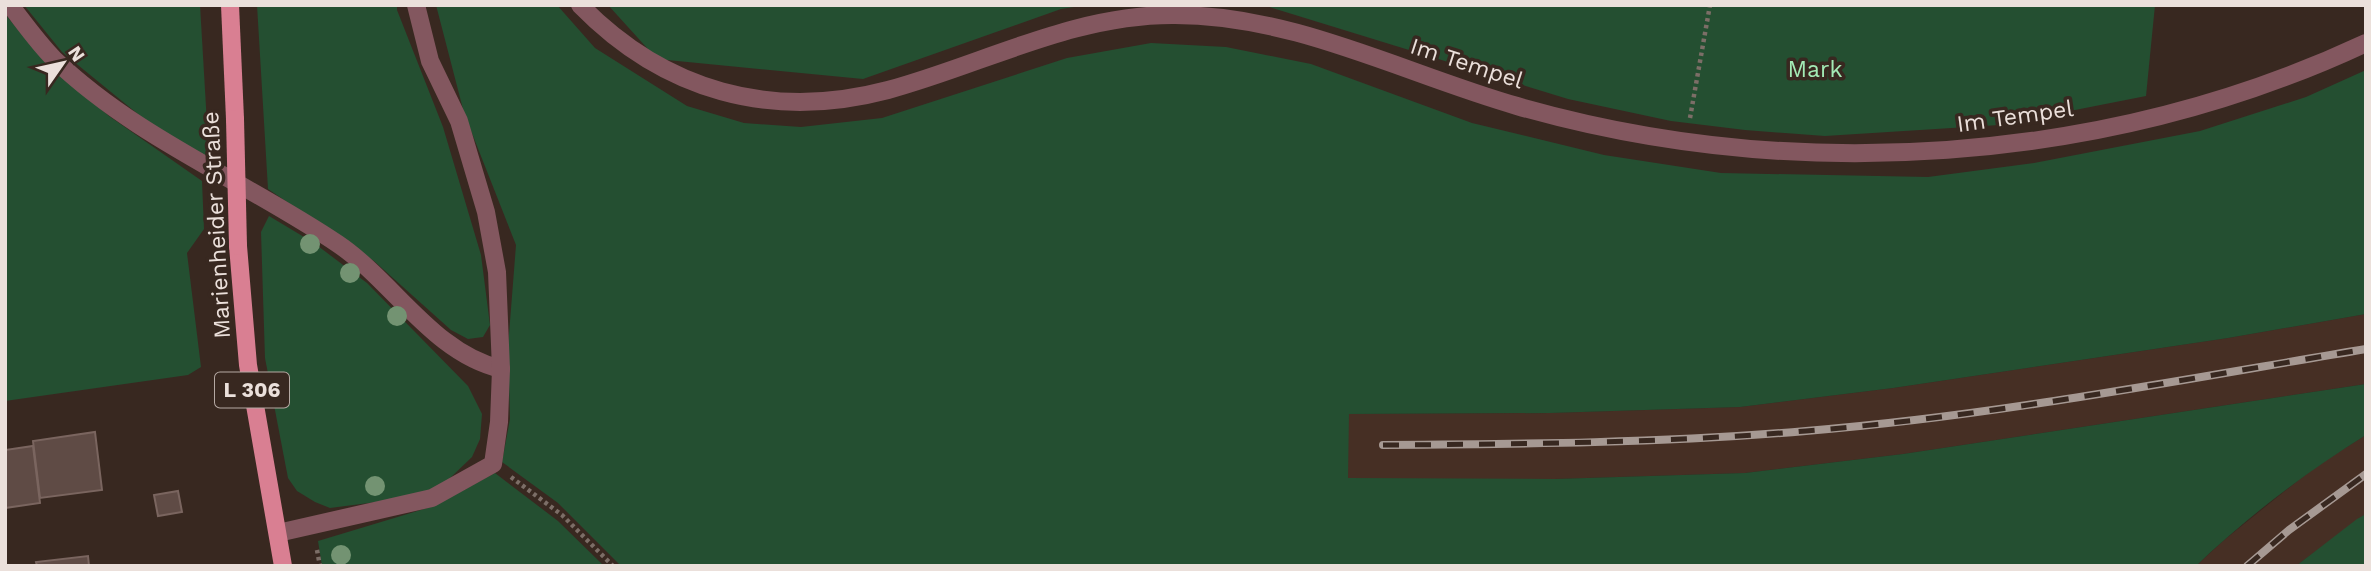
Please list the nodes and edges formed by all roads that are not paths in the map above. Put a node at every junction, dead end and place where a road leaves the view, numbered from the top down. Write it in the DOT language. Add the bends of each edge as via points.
graph roads {
  1 [pos="10,5"];
  2 [pos="230,5"];
  3 [pos="416,5"];
  4 [pos="580,5"];
  5 [pos="2366,43"];
  6 [pos="501,369"];
  7 [pos="278,533"];
  8 [pos="284,566"];
  1 -- 6 [label="street" via="53,58 116,110 340,245 445,341 481,364"];
  2 -- 7 [label="main road, Marienheider Straße / L 306, bridge" via="238,246 248,365"];
  3 -- 6 [label="street" via="430,61 459,121 486,212 497,272"];
  4 -- 5 [label="street, Im Tempel" via="626,47 672,74 722,93 771,102 831,101 886,90 1069,29 1175,15 1263,24 1518,106 1604,128 1768,150 1870,153 1959,149 2129,123 2272,83"];
  6 -- 7 [label="street" via="493,464 432,498"];
  7 -- 8 [label="main road, Marienheider Straße / L 306"];
}
